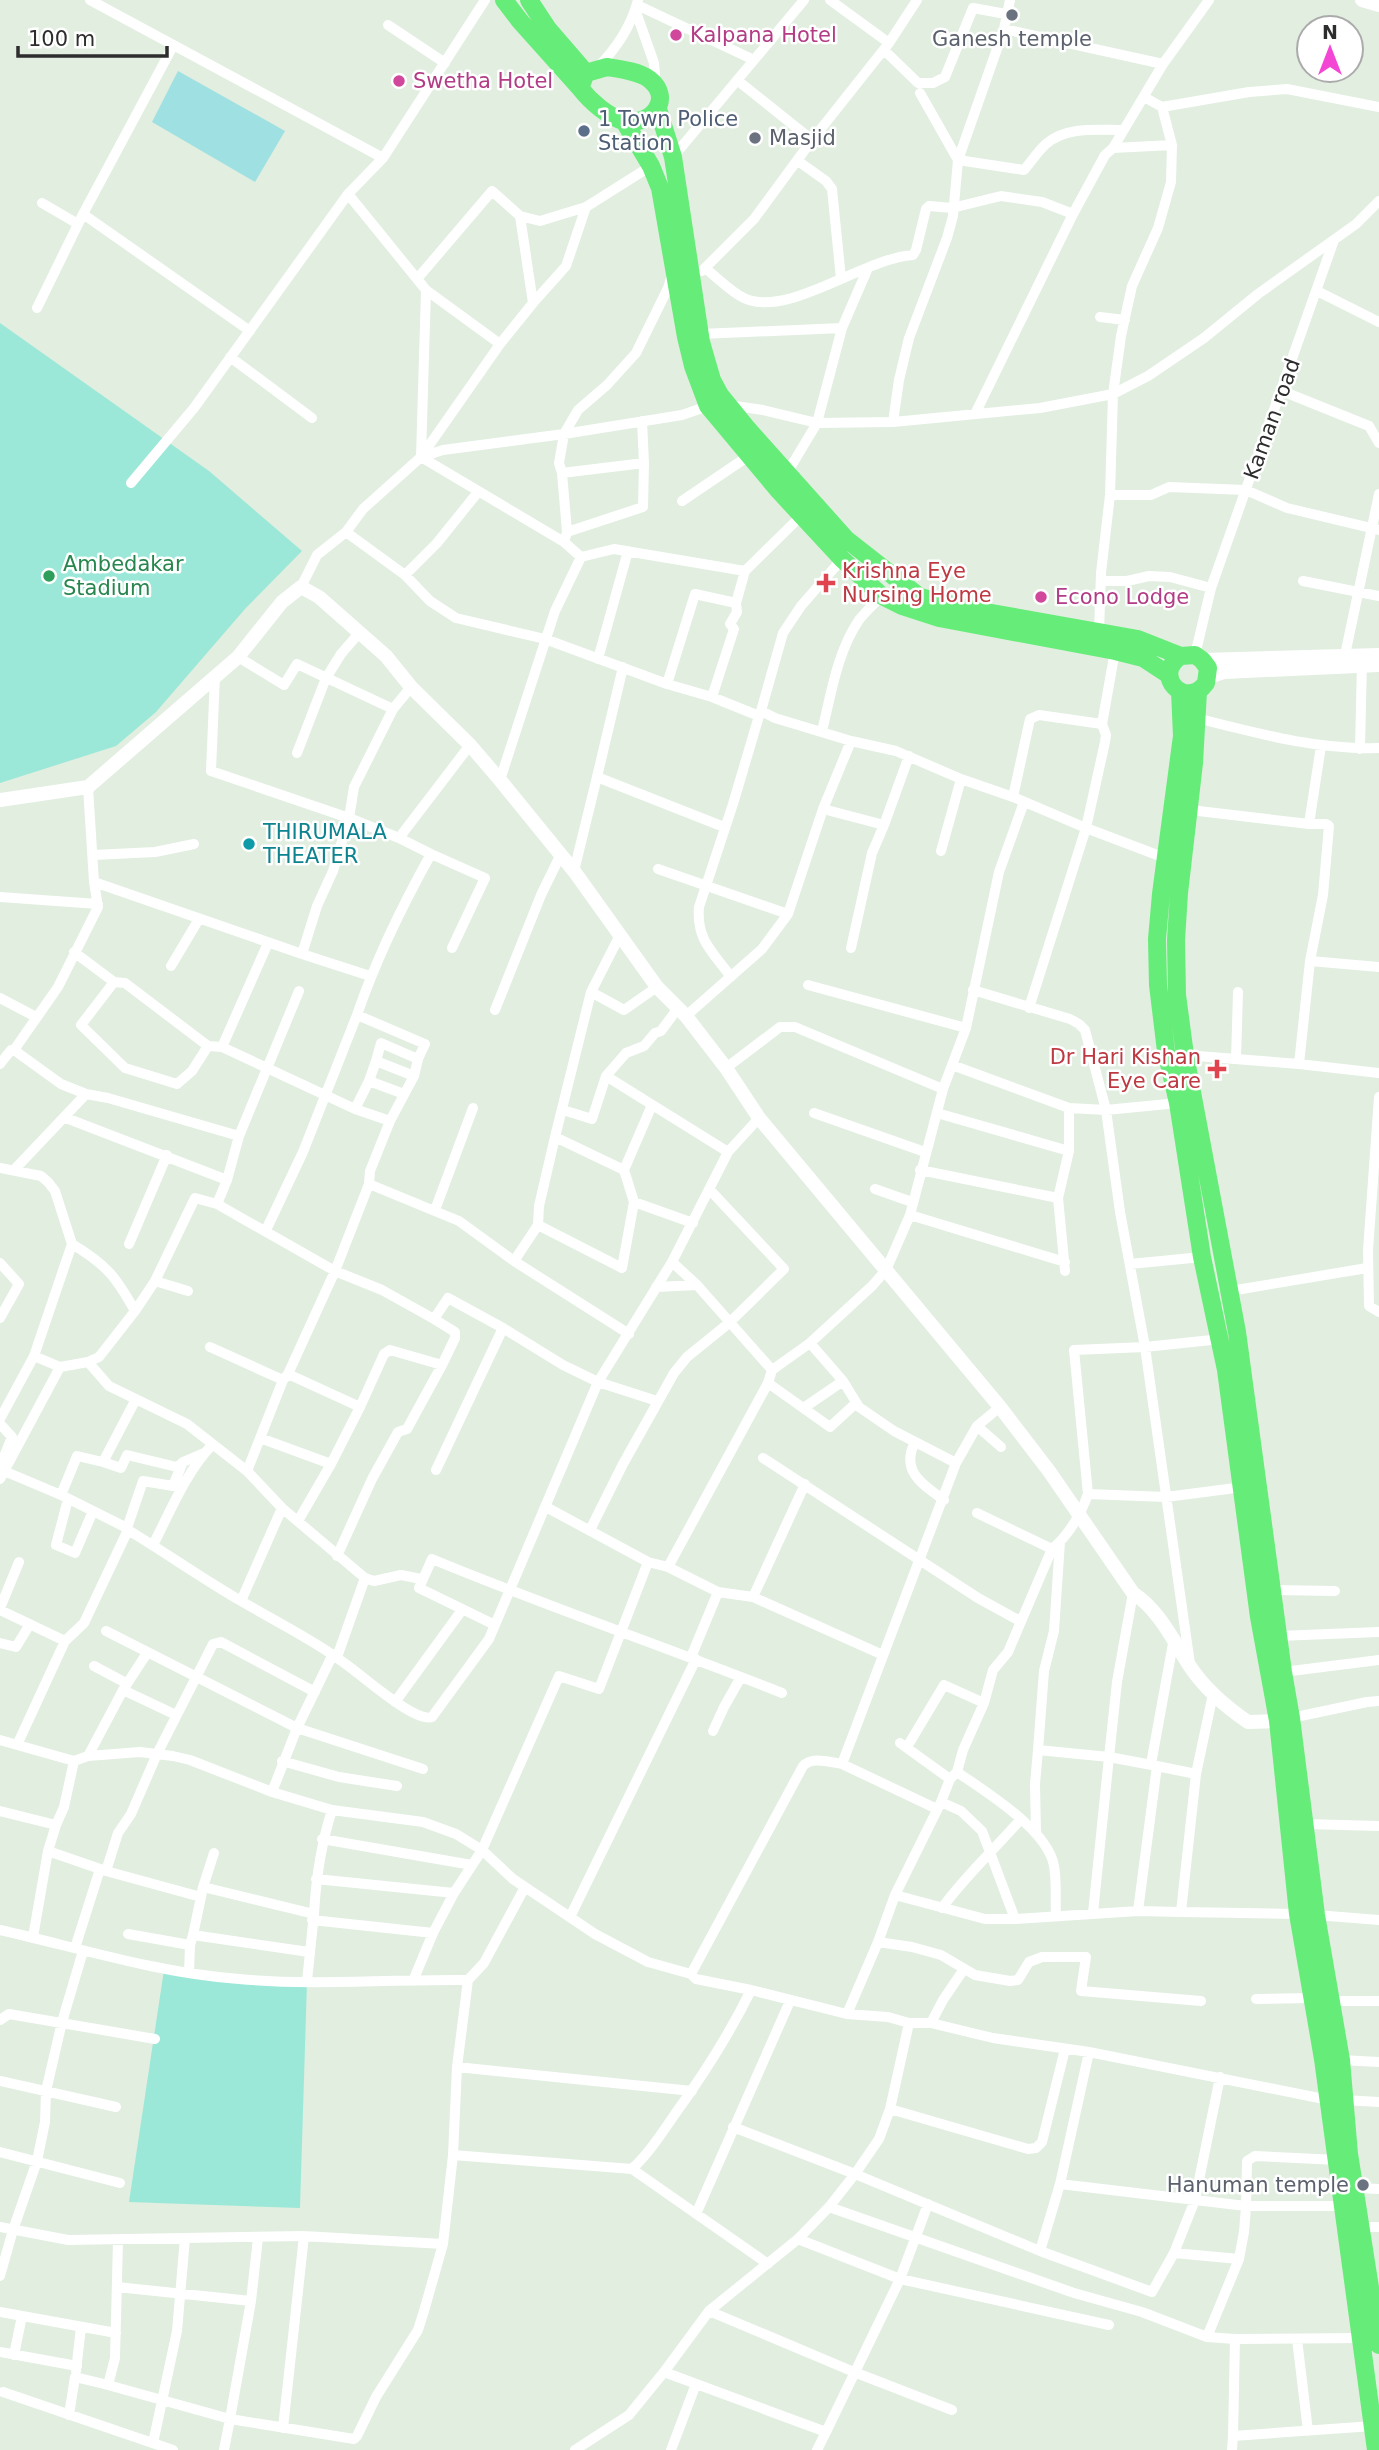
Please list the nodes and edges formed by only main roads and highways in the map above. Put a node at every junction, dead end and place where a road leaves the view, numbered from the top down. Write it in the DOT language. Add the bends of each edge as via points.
graph roads {
  1 [pos="504,0"];
  2 [pos="529,0"];
  3 [pos="587,77"];
  4 [pos="658,109"];
  5 [pos="624,121"];
  6 [pos="1193,657"];
  7 [pos="1169,675"];
  8 [pos="1195,687"];
  9 [pos="1284,1719"];
  10 [pos="1307,1915"];
  11 [pos="1336,2100"];
  12 [pos="1366,2266"];
  13 [pos="1377,2309"];
  14 [pos="1379,2345"];
  15 [pos="1376,2450"];
  1 -- 3 [label="main road" via="520,22"];
  2 -- 3 [label="main road"];
  3 -- 4 [label="main road" via="607,67 649,79 660,96"];
  3 -- 5 [label="main road" via="602,109"];
  4 -- 5 [label="main road" via="646,118"];
  4 -- 6 [label="main road" via="699,274 700,334 712,380 728,405 846,539 920,597 1152,643"];
  5 -- 7 [label="main road" via="660,188 693,366 708,406 842,559 882,596 902,606 939,618 1143,658"];
  6 -- 7 [label="main road" via="1172,663"];
  6 -- 8 [label="main road" via="1208,668"];
  7 -- 8 [label="main road" via="1171,681"];
  8 -- 9 [label="main road" via="1190,810 1176,940 1177,995 1230,1292 1273,1590"];
  8 -- 9 [label="main road" via="1182,736 1165,858 1157,939 1158,985 1202,1257 1221,1339 1259,1617"];
  9 -- 10 [label="main road"];
  9 -- 10 [label="main road" via="1305,1824"];
  10 -- 11 [label="main road" via="1313,1998"];
  10 -- 11 [label="main road" via="1332,2001 1341,2060"];
  11 -- 12 [label="main road"];
  11 -- 12 [label="main road" via="1343,2206"];
  12 -- 13 [label="main road"];
  12 -- 15 [label="main road" via="1361,2338"];
  13 -- 14 [label="main road"];
}
